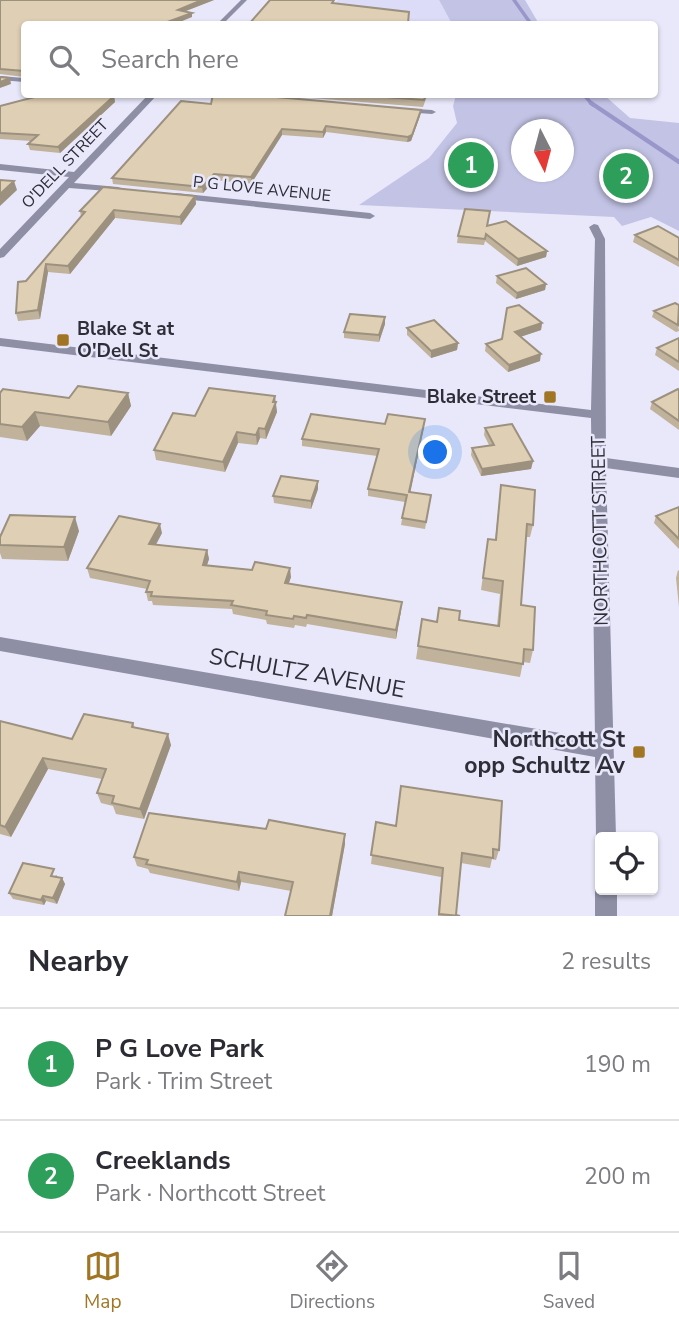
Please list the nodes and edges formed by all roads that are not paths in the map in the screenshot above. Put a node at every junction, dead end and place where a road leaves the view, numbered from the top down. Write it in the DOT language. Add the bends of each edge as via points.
graph roads {
  1 [pos="244,0"];
  2 [pos="223,21"];
  3 [pos="0,78"];
  4 [pos="21,80"];
  5 [pos="150,98"];
  6 [pos="392,109"];
  7 [pos="432,112"];
  8 [pos="0,167"];
  9 [pos="76,175"];
  10 [pos="67,185"];
  11 [pos="127,191"];
  12 [pos="168,195"];
  13 [pos="370,216"];
  14 [pos="594,227"];
  15 [pos="0,255"];
  16 [pos="0,342"];
  17 [pos="598,415"];
  18 [pos="599,462"];
  19 [pos="679,473"];
  20 [pos="0,644"];
  21 [pos="605,750"];
  22 [pos="606,832"];
  23 [pos="606,895"];
  24 [pos="606,916"];
  1 -- 2 [label="street"];
  3 -- 4 [label="street"];
  5 -- 9 [label="street, O'DELL STREET"];
  6 -- 7 [label="street"];
  8 -- 9 [label="street"];
  9 -- 10 [label="street, O'DELL STREET"];
  10 -- 11 [label="street"];
  10 -- 15 [label="street, O'DELL STREET"];
  12 -- 13 [label="street, P G LOVE AVENUE"];
  14 -- 17 [label="street, NORTHCOTT STREET" via="600,239"];
  16 -- 17 [label="street"];
  17 -- 18 [label="street, NORTHCOTT STREET"];
  18 -- 19 [label="street"];
  18 -- 21 [label="street, NORTHCOTT STREET"];
  20 -- 21 [label="street, SCHULTZ AVENUE"];
  21 -- 22 [label="street, NORTHCOTT STREET"];
  23 -- 24 [label="street"];
}
